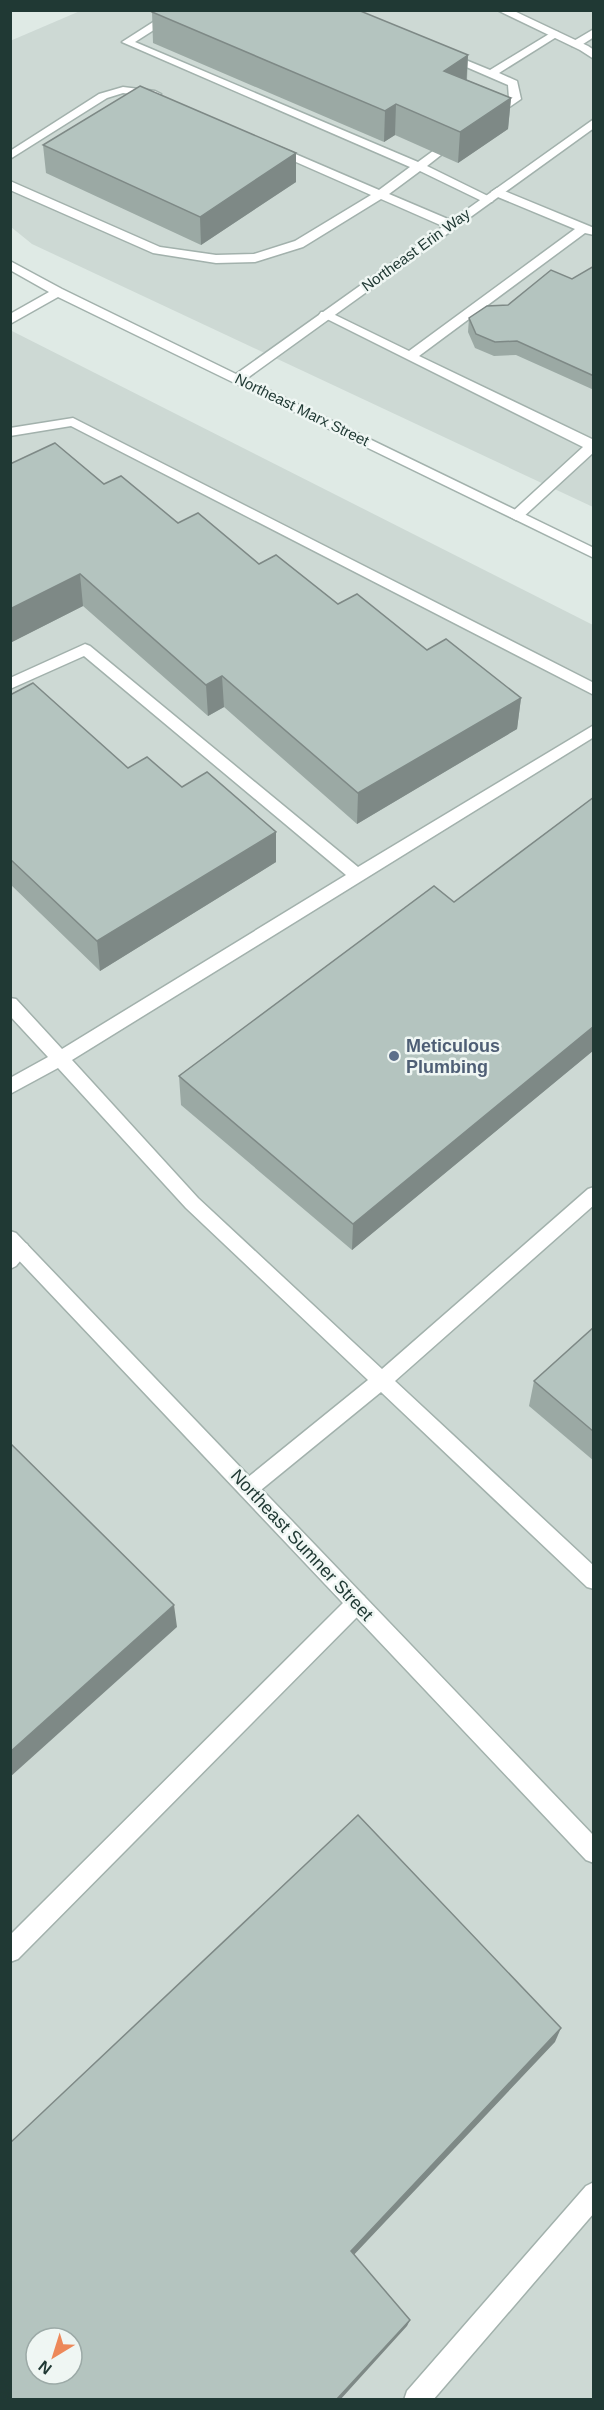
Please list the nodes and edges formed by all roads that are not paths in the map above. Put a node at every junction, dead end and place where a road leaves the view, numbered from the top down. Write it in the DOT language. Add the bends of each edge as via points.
graph roads {
  1 [pos="180,10"];
  2 [pos="502,10"];
  3 [pos="594,32"];
  4 [pos="554,34"];
  5 [pos="576,44"];
  6 [pos="438,53"];
  7 [pos="594,56"];
  8 [pos="491,74"];
  9 [pos="163,98"];
  10 [pos="486,120"];
  11 [pos="594,122"];
  12 [pos="267,145"];
  13 [pos="437,153"];
  14 [pos="10,156"];
  15 [pos="418,166"];
  16 [pos="10,184"];
  17 [pos="381,194"];
  18 [pos="492,195"];
  19 [pos="451,225"];
  20 [pos="588,231"];
  21 [pos="10,265"];
  22 [pos="58,292"];
  23 [pos="325,315"];
  24 [pos="10,320"];
  25 [pos="409,357"];
  26 [pos="238,378"];
  27 [pos="10,432"];
  28 [pos="592,445"];
  29 [pos="516,516"];
  30 [pos="594,554"];
  31 [pos="10,684"];
  32 [pos="594,690"];
  33 [pos="594,730"];
  34 [pos="358,876"];
  35 [pos="10,1004"];
  36 [pos="60,1059"];
  37 [pos="10,1087"];
  38 [pos="594,1194"];
  39 [pos="14,1249"];
  40 [pos="381,1381"];
  41 [pos="249,1488"];
  42 [pos="594,1580"];
  43 [pos="357,1603"];
  44 [pos="594,1852"];
  45 [pos="10,1951"];
  46 [pos="594,2194"];
  47 [pos="416,2400"];
  1 -- 15 [label="street" via="127,42"];
  2 -- 4 [label="street"];
  3 -- 5 [label="street"];
  4 -- 5 [label="street"];
  4 -- 8 [label="street"];
  5 -- 7 [label="street"];
  6 -- 8 [label="street"];
  8 -- 10 [label="street" via="513,83 515,99"];
  9 -- 14 [label="street" via="123,90 103,96"];
  11 -- 18 [label="street, Northeast Erin Way"];
  12 -- 17 [label="street"];
  13 -- 15 [label="street"];
  15 -- 17 [label="street"];
  15 -- 18 [label="street"];
  16 -- 17 [label="street" via="157,250 216,259 255,258 299,244"];
  17 -- 19 [label="street"];
  18 -- 19 [label="street, Northeast Erin Way"];
  18 -- 20 [label="street"];
  19 -- 23 [label="street, Northeast Erin Way"];
  20 -- 25 [label="street"];
  21 -- 22 [label="street, Northeast Marx Street"];
  22 -- 24 [label="street"];
  22 -- 26 [label="street, Northeast Marx Street"];
  23 -- 25 [label="street"];
  23 -- 26 [label="street, Northeast Erin Way"];
  25 -- 28 [label="street"];
  26 -- 29 [label="street, Northeast Marx Street"];
  27 -- 32 [label="street" via="73,422"];
  28 -- 29 [label="street"];
  29 -- 30 [label="street, Northeast Marx Street"];
  31 -- 34 [label="street" via="85,649"];
  33 -- 34 [label="street"];
  34 -- 36 [label="street"];
  35 -- 36 [label="street"];
  36 -- 37 [label="street"];
  36 -- 40 [label="street" via="192,1203"];
  38 -- 40 [label="street"];
  39 -- 41 [label="street, Northeast Sumner Street"];
  40 -- 41 [label="street"];
  40 -- 42 [label="street"];
  41 -- 43 [label="street, Northeast Sumner Street"];
  43 -- 44 [label="street, Northeast Sumner Street"];
  43 -- 45 [label="street"];
  46 -- 47 [label="street"];
}
